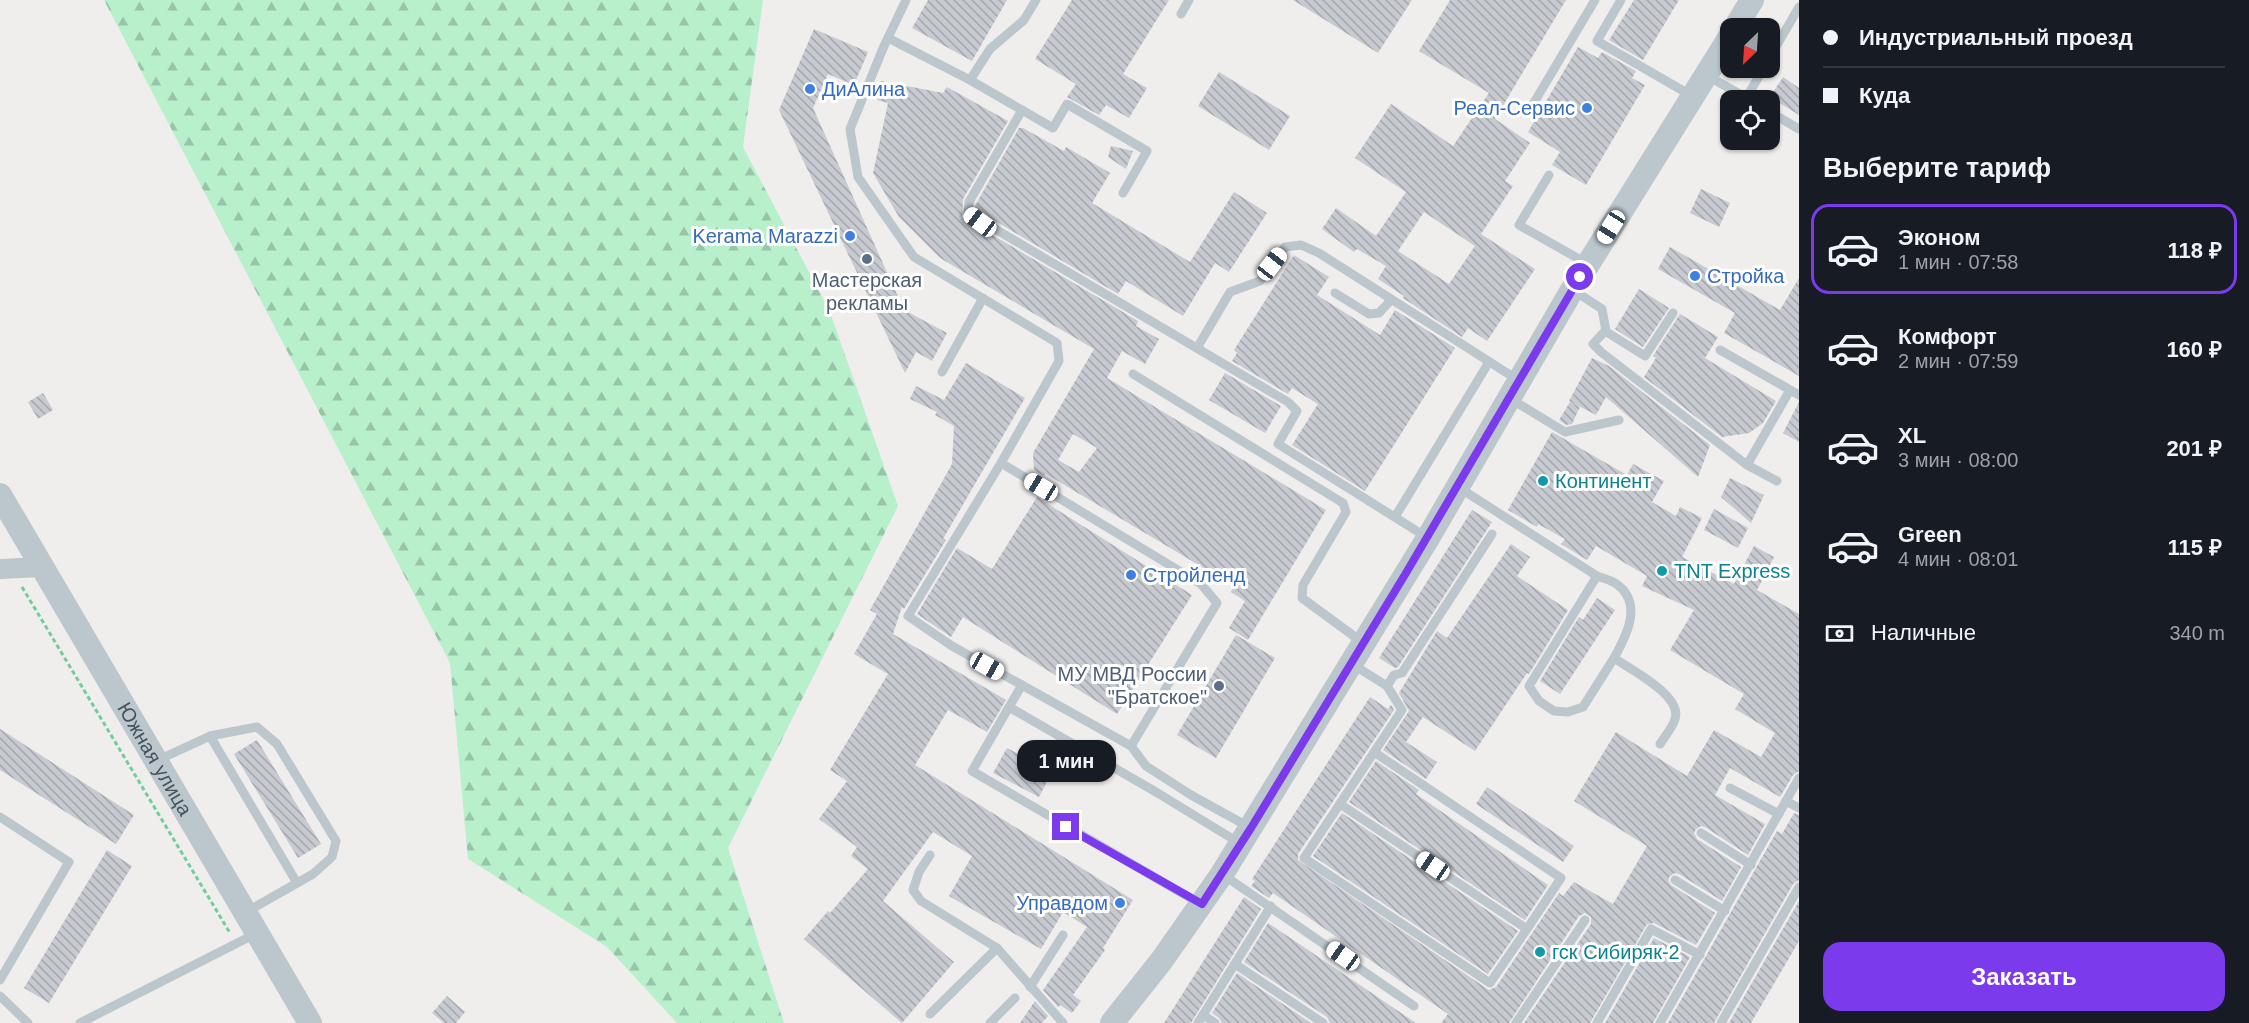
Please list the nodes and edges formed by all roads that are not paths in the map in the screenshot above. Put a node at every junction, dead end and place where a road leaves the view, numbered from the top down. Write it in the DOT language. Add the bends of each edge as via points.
graph roads {
  1 [pos="906,0"];
  2 [pos="1036,0"];
  3 [pos="1189,0"];
  4 [pos="1595,0"];
  5 [pos="1621,0"];
  6 [pos="1752,0"];
  7 [pos="1794,0"];
  8 [pos="1799,5"];
  9 [pos="1181,14"];
  10 [pos="1741,18"];
  11 [pos="888,38"];
  12 [pos="1780,39"];
  13 [pos="1720,53"];
  14 [pos="1706,76"];
  15 [pos="970,80"];
  16 [pos="1732,90"];
  17 [pos="1693,97"];
  18 [pos="1532,106"];
  19 [pos="1023,110"];
  20 [pos="1780,118"];
  21 [pos="1799,129"];
  22 [pos="1550,175"];
  23 [pos="1123,193"];
  24 [pos="1588,264"];
  25 [pos="1572,290"];
  26 [pos="1335,293"];
  27 [pos="982,298"];
  28 [pos="1391,300"];
  29 [pos="1673,313"];
  30 [pos="1606,331"];
  31 [pos="1197,348"];
  32 [pos="1720,350"];
  33 [pos="1489,362"];
  34 [pos="942,372"];
  35 [pos="1133,374"];
  36 [pos="1513,389"];
  37 [pos="1790,390"];
  38 [pos="1799,395"];
  39 [pos="1619,420"];
  40 [pos="1001,463"];
  41 [pos="1747,465"];
  42 [pos="1777,481"];
  43 [pos="1458,487"];
  44 [pos="0,495"];
  45 [pos="1395,517"];
  46 [pos="1492,534"];
  47 [pos="1428,538"];
  48 [pos="41,567"];
  49 [pos="6,568"];
  50 [pos="1598,576"];
  51 [pos="1357,654"];
  52 [pos="1614,658"];
  53 [pos="1022,685"];
  54 [pos="1388,686"];
  55 [pos="1009,707"];
  56 [pos="210,736"];
  57 [pos="1660,744"];
  58 [pos="1131,746"];
  59 [pos="1374,752"];
  60 [pos="157,761"];
  61 [pos="1146,766"];
  62 [pos="1799,778"];
  63 [pos="1730,788"];
  64 [pos="1156,792"];
  65 [pos="1786,801"];
  66 [pos="1340,804"];
  67 [pos="1799,808"];
  68 [pos="1779,814"];
  69 [pos="0,817"];
  70 [pos="1701,833"];
  71 [pos="1246,836"];
  72 [pos="930,855"];
  73 [pos="1751,865"];
  74 [pos="1222,874"];
  75 [pos="1675,880"];
  76 [pos="297,883"];
  77 [pos="1799,887"];
  78 [pos="1202,904"];
  79 [pos="1271,906"];
  80 [pos="1725,911"];
  81 [pos="1585,920"];
  82 [pos="252,922"];
  83 [pos="1527,929"];
  84 [pos="1063,935"];
  85 [pos="997,948"];
  86 [pos="1700,955"];
  87 [pos="1235,964"];
  88 [pos="0,980"];
  89 [pos="1030,987"];
  90 [pos="0,996"];
  91 [pos="1015,998"];
  92 [pos="1414,1006"];
  93 [pos="930,1014"];
  94 [pos="1201,1019"];
  95 [pos="28,1023"];
  96 [pos="80,1023"];
  97 [pos="310,1023"];
  98 [pos="990,1023"];
  99 [pos="1063,1023"];
  100 [pos="1112,1023"];
  101 [pos="1215,1023"];
  102 [pos="1323,1023"];
  103 [pos="1516,1023"];
  104 [pos="1597,1023"];
  105 [pos="1660,1023"];
  106 [pos="1721,1023"];
  1 -- 11 [label="lane"];
  2 -- 15 [label="lane" via="1024,20 990,49"];
  3 -- 9 [label="lane"];
  4 -- 18 [label="lane"];
  5 -- 17 [label="lane" via="1598,41"];
  6 -- 10 [label="street"];
  7 -- 8 [label="lane"];
  8 -- 12 [label="lane"];
  11 -- 15 [label="lane"];
  11 -- 27 [label="lane" via="850,129 858,177 914,257"];
  13 -- 14 [label="street"];
  14 -- 16 [label="lane"];
  14 -- 17 [label="street"];
  15 -- 19 [label="lane"];
  17 -- 24 [label="street"];
  19 -- 23 [label="lane" via="1053,128 1067,104 1147,151"];
  19 -- 31 [label="lane" via="969,202 968,213"];
  20 -- 21 [label="lane"];
  22 -- 24 [label="lane" via="1520,225"];
  24 -- 25 [label="street"];
  25 -- 30 [label="lane" via="1602,309"];
  25 -- 36 [label="street"];
  26 -- 28 [label="lane" via="1369,314 1379,313"];
  27 -- 34 [label="lane"];
  27 -- 40 [label="lane" via="1057,343 1059,362"];
  28 -- 31 [label="lane" via="1301,245 1286,247 1260,281 1230,292"];
  28 -- 33 [label="lane"];
  29 -- 30 [label="lane" via="1645,356"];
  30 -- 41 [label="lane" via="1593,344 1601,352"];
  31 -- 45 [label="lane" via="1297,411 1278,444"];
  32 -- 37 [label="lane"];
  33 -- 36 [label="lane"];
  33 -- 45 [label="lane"];
  35 -- 51 [label="lane" via="1343,503 1346,512 1303,585 1302,598"];
  36 -- 39 [label="lane" via="1565,432"];
  36 -- 43 [label="street"];
  37 -- 38 [label="lane"];
  37 -- 41 [label="lane"];
  40 -- 53 [label="lane" via="908,616"];
  40 -- 58 [label="lane" via="1201,584 1217,603"];
  41 -- 42 [label="lane"];
  43 -- 47 [label="street"];
  43 -- 50 [label="lane"];
  44 -- 48 [label="street, Южная улица"];
  45 -- 47 [label="lane"];
  46 -- 54 [label="lane" via="1402,673 1394,675"];
  47 -- 51 [label="street"];
  48 -- 49 [label="street"];
  48 -- 60 [label="street, Южная улица"];
  50 -- 52 [label="lane" via="1615,583 1630,597 1630,624"];
  50 -- 52 [label="lane" via="1529,686 1539,701 1554,711 1568,712 1583,707"];
  51 -- 54 [label="lane"];
  51 -- 71 [label="street"];
  52 -- 57 [label="lane" via="1668,695 1675,707 1676,718"];
  53 -- 55 [label="lane"];
  53 -- 58 [label="lane"];
  54 -- 59 [label="lane" via="1402,710"];
  55 -- 64 [label="lane"];
  55 -- 78 [label="lane" via="972,771"];
  56 -- 60 [label="lane"];
  56 -- 76 [label="lane"];
  56 -- 76 [label="lane" via="257,727 277,744 336,841 332,857"];
  58 -- 61 [label="lane"];
  59 -- 66 [label="lane"];
  59 -- 83 [label="lane" via="1561,878"];
  60 -- 82 [label="street, Южная улица"];
  61 -- 64 [label="lane"];
  61 -- 71 [label="lane"];
  62 -- 65 [label="lane"];
  63 -- 68 [label="lane"];
  64 -- 71 [label="lane"];
  65 -- 67 [label="lane"];
  65 -- 68 [label="lane"];
  66 -- 83 [label="lane"];
  66 -- 83 [label="lane" via="1304,858 1471,970 1491,983"];
  68 -- 73 [label="lane"];
  69 -- 88 [label="lane" via="69,862"];
  70 -- 73 [label="lane"];
  71 -- 74 [label="street"];
  72 -- 85 [label="lane" via="913,890 921,901"];
  73 -- 80 [label="lane"];
  74 -- 78 [label="street"];
  74 -- 79 [label="lane"];
  75 -- 80 [label="lane"];
  76 -- 82 [label="lane"];
  77 -- 106 [label="lane"];
  78 -- 100 [label="street"];
  79 -- 87 [label="lane"];
  79 -- 92 [label="lane"];
  80 -- 86 [label="lane"];
  81 -- 103 [label="lane"];
  82 -- 96 [label="lane" via="236,943"];
  82 -- 97 [label="street, Южная улица"];
  84 -- 89 [label="lane"];
  85 -- 89 [label="lane"];
  85 -- 93 [label="lane"];
  86 -- 104 [label="lane" via="1651,929"];
  86 -- 105 [label="lane"];
  87 -- 94 [label="lane"];
  87 -- 102 [label="lane"];
  89 -- 99 [label="lane"];
  90 -- 95 [label="lane"];
  91 -- 98 [label="lane"];
  94 -- 101 [label="lane"];
}
